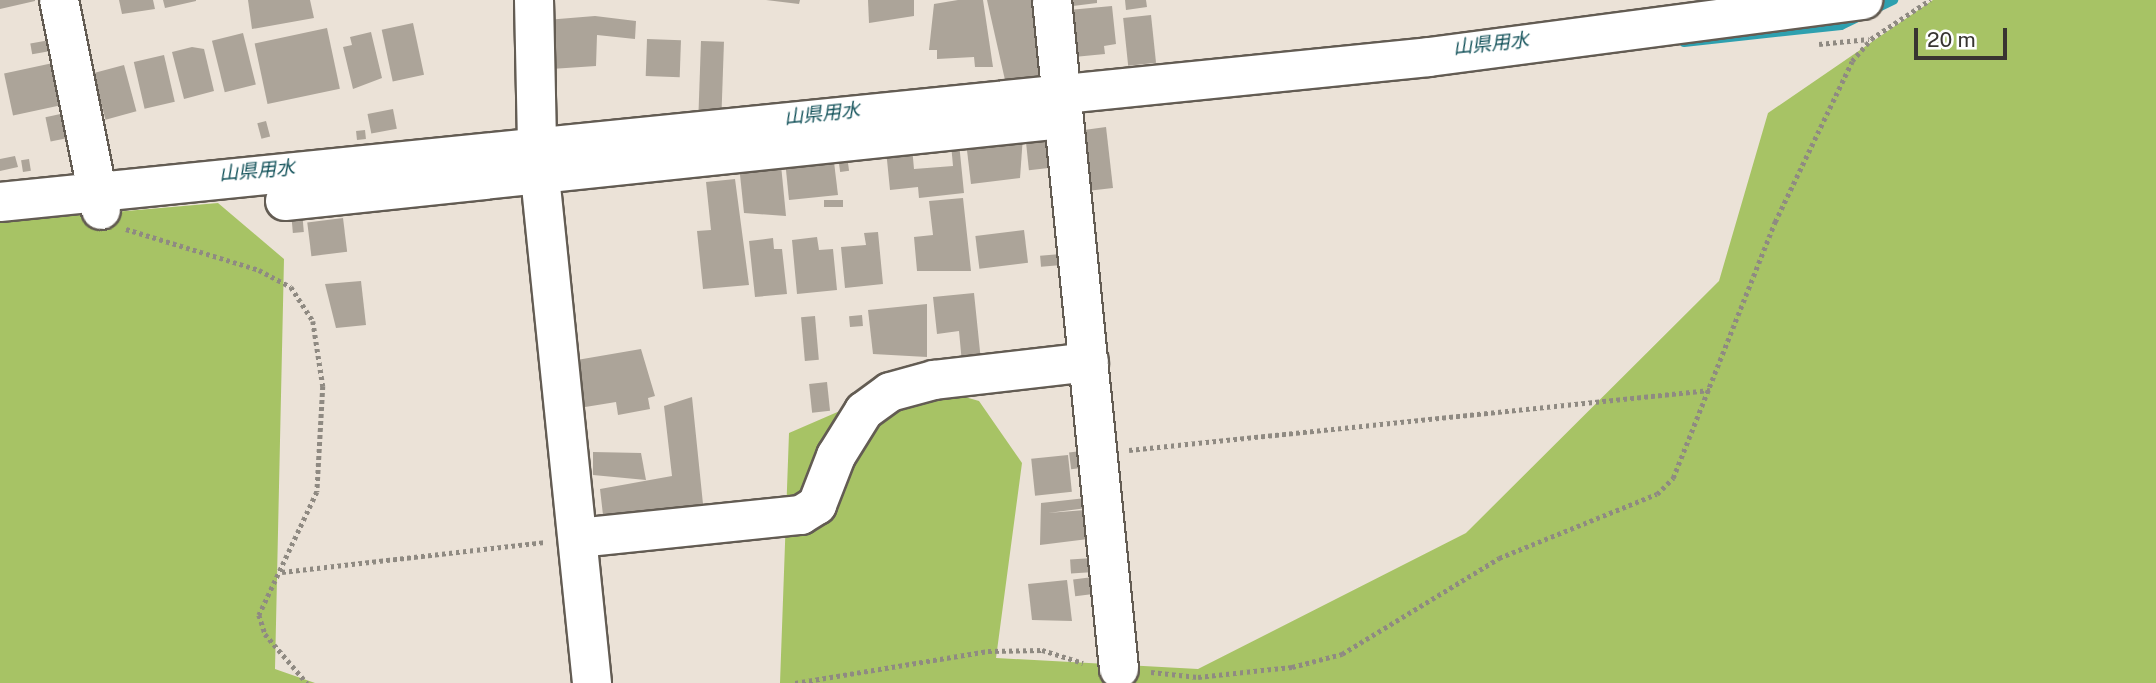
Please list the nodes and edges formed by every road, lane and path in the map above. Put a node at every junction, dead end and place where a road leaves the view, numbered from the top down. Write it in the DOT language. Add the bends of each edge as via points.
graph roads {
  1 [pos="59,0"];
  2 [pos="534,0"];
  3 [pos="1052,0"];
  4 [pos="1863,0"];
  5 [pos="1930,0"];
  6 [pos="1062,105"];
  7 [pos="538,161"];
  8 [pos="100,200"];
  9 [pos="285,201"];
  10 [pos="0,202"];
  11 [pos="1089,362"];
  12 [pos="1710,390"];
  13 [pos="1100,453"];
  14 [pos="578,538"];
  15 [pos="281,572"];
  16 [pos="1119,669"];
  17 [pos="307,683"];
  18 [pos="592,683"];
  19 [pos="795,683"];
  1 -- 8 [label="street"];
  2 -- 7 [label="street"];
  3 -- 6 [label="street"];
  4 -- 6 [label="street"];
  5 -- 12 [label="path" via="1871,38 1852,61 1775,222"];
  6 -- 7 [label="street"];
  6 -- 11 [label="street"];
  7 -- 8 [label="street"];
  7 -- 9 [label="street"];
  7 -- 14 [label="street"];
  8 -- 10 [label="street"];
  8 -- 15 [label="path" via="128,230 259,270 290,287 313,321 323,386 317,492"];
  11 -- 13 [label="street"];
  11 -- 14 [label="street" via="934,380 890,392 864,411 836,456 817,505 801,515"];
  12 -- 13 [label="path"];
  12 -- 16 [label="path" via="1674,478 1657,494 1499,558 1342,654 1292,667 1198,677"];
  13 -- 16 [label="street"];
  14 -- 15 [label="path"];
  14 -- 18 [label="street"];
  15 -- 17 [label="path" via="259,615 265,634"];
  16 -- 19 [label="path" via="1042,650 988,651"];
}
